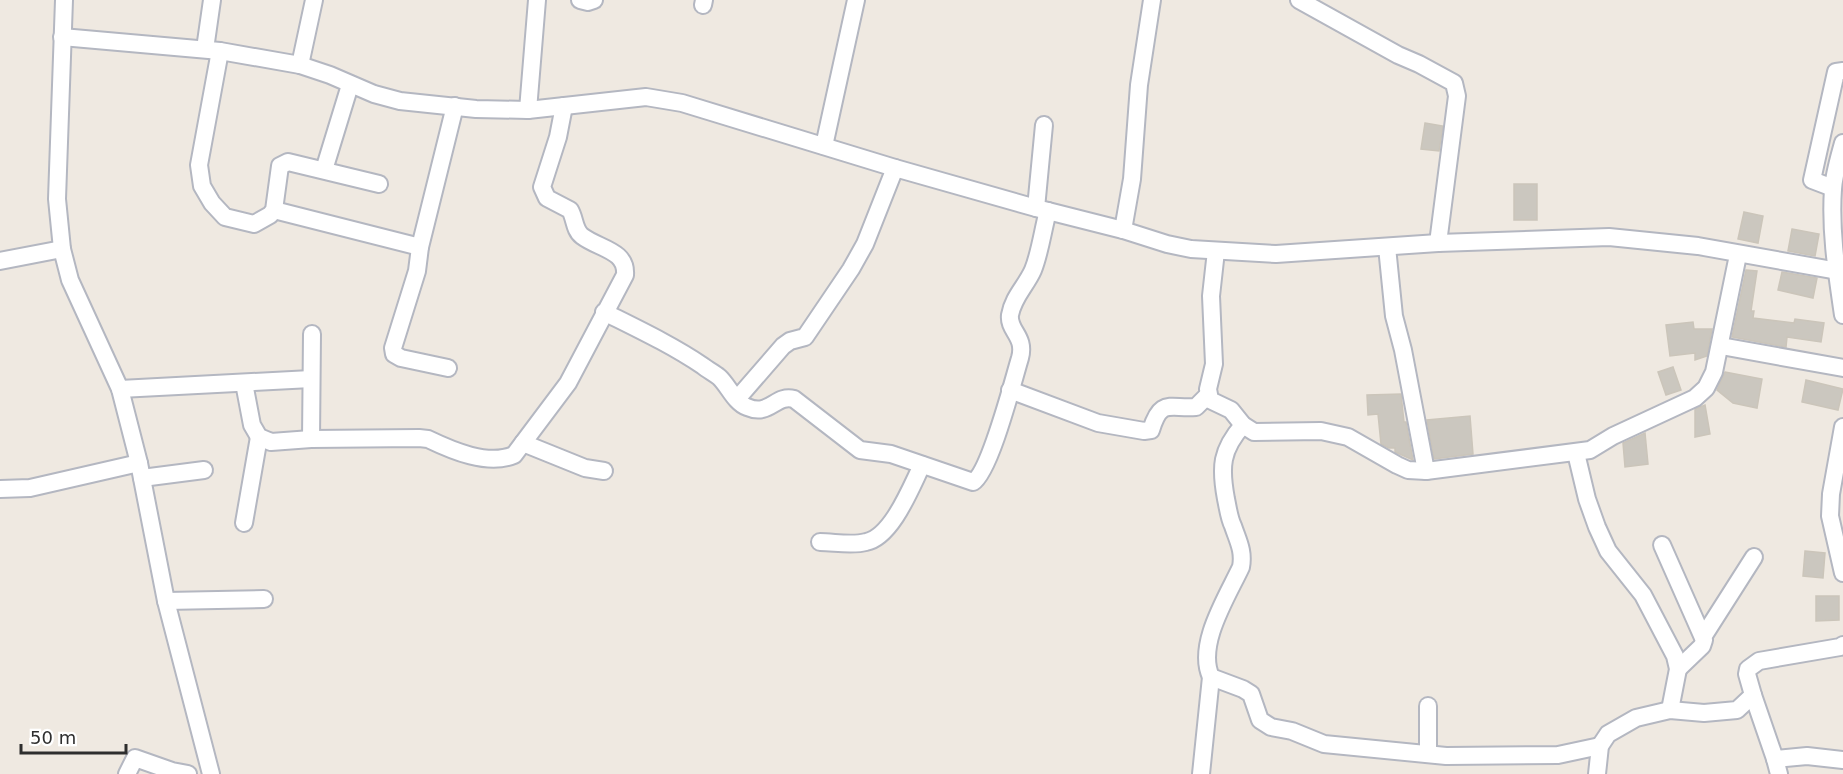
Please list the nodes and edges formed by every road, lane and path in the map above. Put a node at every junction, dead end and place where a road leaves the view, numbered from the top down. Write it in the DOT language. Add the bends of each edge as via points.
graph roads {
  1 [pos="64,0"];
  2 [pos="212,0"];
  3 [pos="314,0"];
  4 [pos="537,0"];
  5 [pos="580,0"];
  6 [pos="594,0"];
  7 [pos="856,0"];
  8 [pos="1152,0"];
  9 [pos="1299,0"];
  10 [pos="62,37"];
  11 [pos="213,50"];
  12 [pos="300,65"];
  13 [pos="1843,71"];
  14 [pos="350,85"];
  15 [pos="455,106"];
  16 [pos="564,106"];
  17 [pos="528,110"];
  18 [pos="1044,125"];
  19 [pos="1843,143"];
  20 [pos="824,146"];
  21 [pos="895,168"];
  22 [pos="324,170"];
  23 [pos="1837,181"];
  24 [pos="379,184"];
  25 [pos="1042,209"];
  26 [pos="274,210"];
  27 [pos="1123,230"];
  28 [pos="1438,243"];
  29 [pos="420,247"];
  30 [pos="1387,247"];
  31 [pos="62,249"];
  32 [pos="1216,251"];
  33 [pos="1738,255"];
  34 [pos="0,261"];
  35 [pos="1840,271"];
  36 [pos="604,312"];
  37 [pos="1843,315"];
  38 [pos="312,334"];
  39 [pos="1721,346"];
  40 [pos="448,368"];
  41 [pos="1843,368"];
  42 [pos="311,379"];
  43 [pos="244,383"];
  44 [pos="120,389"];
  45 [pos="1011,390"];
  46 [pos="1208,395"];
  47 [pos="737,399"];
  48 [pos="1243,425"];
  49 [pos="259,436"];
  50 [pos="1842,436"];
  51 [pos="311,439"];
  52 [pos="523,443"];
  53 [pos="1576,453"];
  54 [pos="922,465"];
  55 [pos="140,470"];
  56 [pos="204,470"];
  57 [pos="604,471"];
  58 [pos="1426,471"];
  59 [pos="0,489"];
  60 [pos="244,523"];
  61 [pos="820,542"];
  62 [pos="1662,545"];
  63 [pos="1754,557"];
  64 [pos="1843,570"];
  65 [pos="264,599"];
  66 [pos="166,601"];
  67 [pos="1703,637"];
  68 [pos="1843,645"];
  69 [pos="1678,669"];
  70 [pos="1211,677"];
  71 [pos="1753,695"];
  72 [pos="1428,706"];
  73 [pos="1670,711"];
  74 [pos="1600,746"];
  75 [pos="1428,754"];
  76 [pos="1843,760"];
  77 [pos="1777,766"];
  78 [pos="127,774"];
  79 [pos="188,774"];
  80 [pos="211,774"];
  81 [pos="1201,774"];
  82 [pos="1597,774"];
  1 -- 10 [label="street"];
  2 -- 11 [label="street"];
  3 -- 12 [label="street"];
  4 -- 17 [label="street"];
  5 -- 6 [label="street"];
  7 -- 20 [label="street"];
  8 -- 27 [label="street"];
  9 -- 28 [label="street" via="1454,83 1457,96"];
  10 -- 11 [label="street"];
  10 -- 31 [label="street" via="57,199"];
  11 -- 12 [label="street"];
  11 -- 26 [label="street" via="200,165 202,186 225,218 254,224"];
  12 -- 14 [label="street"];
  13 -- 23 [label="street" via="1836,72 1812,180"];
  14 -- 15 [label="street" via="400,101"];
  14 -- 22 [label="street"];
  15 -- 17 [label="street"];
  15 -- 29 [label="street"];
  16 -- 17 [label="street"];
  16 -- 20 [label="street" via="657,98"];
  16 -- 36 [label="street" via="543,193 570,210 580,235 622,258 625,275"];
  18 -- 25 [label="street"];
  19 -- 23 [label="street"];
  20 -- 21 [label="street"];
  21 -- 25 [label="street"];
  21 -- 47 [label="street" via="865,244 805,337 783,346"];
  22 -- 24 [label="street"];
  22 -- 26 [label="street" via="288,162 280,166"];
  23 -- 35 [label="street" via="1833,218"];
  25 -- 27 [label="street"];
  25 -- 45 [label="street" via="1033,270 1016,296 1009,318 1023,349"];
  26 -- 29 [label="street"];
  27 -- 32 [label="street" via="1167,244"];
  28 -- 30 [label="street"];
  28 -- 33 [label="street" via="1609,237"];
  29 -- 40 [label="street" via="394,354"];
  30 -- 32 [label="street" via="1276,254"];
  30 -- 58 [label="street" via="1394,316"];
  31 -- 34 [label="street"];
  31 -- 44 [label="street" via="70,280"];
  32 -- 46 [label="street" via="1211,296 1214,364"];
  33 -- 35 [label="street"];
  33 -- 39 [label="street"];
  35 -- 37 [label="street"];
  36 -- 47 [label="street" via="683,353 718,376"];
  36 -- 52 [label="street" via="568,383"];
  38 -- 42 [label="street"];
  39 -- 41 [label="street"];
  39 -- 53 [label="street" via="1714,372 1695,398 1590,450"];
  42 -- 43 [label="street"];
  42 -- 51 [label="street"];
  43 -- 44 [label="street"];
  43 -- 49 [label="street" via="252,425"];
  44 -- 55 [label="street"];
  45 -- 46 [label="street" via="1098,423 1144,430 1150,430 1165,406 1196,407"];
  45 -- 54 [label="street" via="979,478 967,482"];
  46 -- 48 [label="street" via="1210,400 1231,410"];
  47 -- 54 [label="street" via="744,407 762,410 779,400 794,399 860,450 891,454"];
  48 -- 58 [label="street" via="1254,432 1321,431 1348,437 1408,470"];
  48 -- 70 [label="street" via="1228,444 1221,474 1231,523 1243,556 1210,635 1207,670"];
  49 -- 51 [label="street" via="271,441"];
  49 -- 60 [label="street"];
  50 -- 64 [label="street" via="1830,516"];
  51 -- 52 [label="street" via="428,440 488,460 514,455"];
  52 -- 57 [label="street" via="585,468"];
  53 -- 58 [label="street"];
  53 -- 69 [label="street" via="1587,499 1608,551 1642,595 1672,648"];
  54 -- 61 [label="street" via="897,514 878,538 865,543"];
  55 -- 56 [label="street"];
  55 -- 59 [label="street" via="30,488"];
  55 -- 66 [label="street"];
  62 -- 67 [label="street"];
  63 -- 67 [label="street"];
  65 -- 66 [label="street"];
  66 -- 80 [label="street"];
  67 -- 69 [label="street" via="1702,646"];
  68 -- 71 [label="street" via="1759,661 1747,674"];
  69 -- 73 [label="street"];
  70 -- 75 [label="street" via="1251,694 1260,720 1271,727 1324,744"];
  70 -- 81 [label="street"];
  71 -- 73 [label="street" via="1737,710"];
  71 -- 77 [label="street"];
  72 -- 75 [label="street"];
  73 -- 74 [label="street" via="1636,718 1608,734"];
  74 -- 75 [label="street" via="1541,756"];
  74 -- 82 [label="street"];
  76 -- 77 [label="street" via="1807,756"];
  78 -- 79 [label="street" via="135,758"];
}
